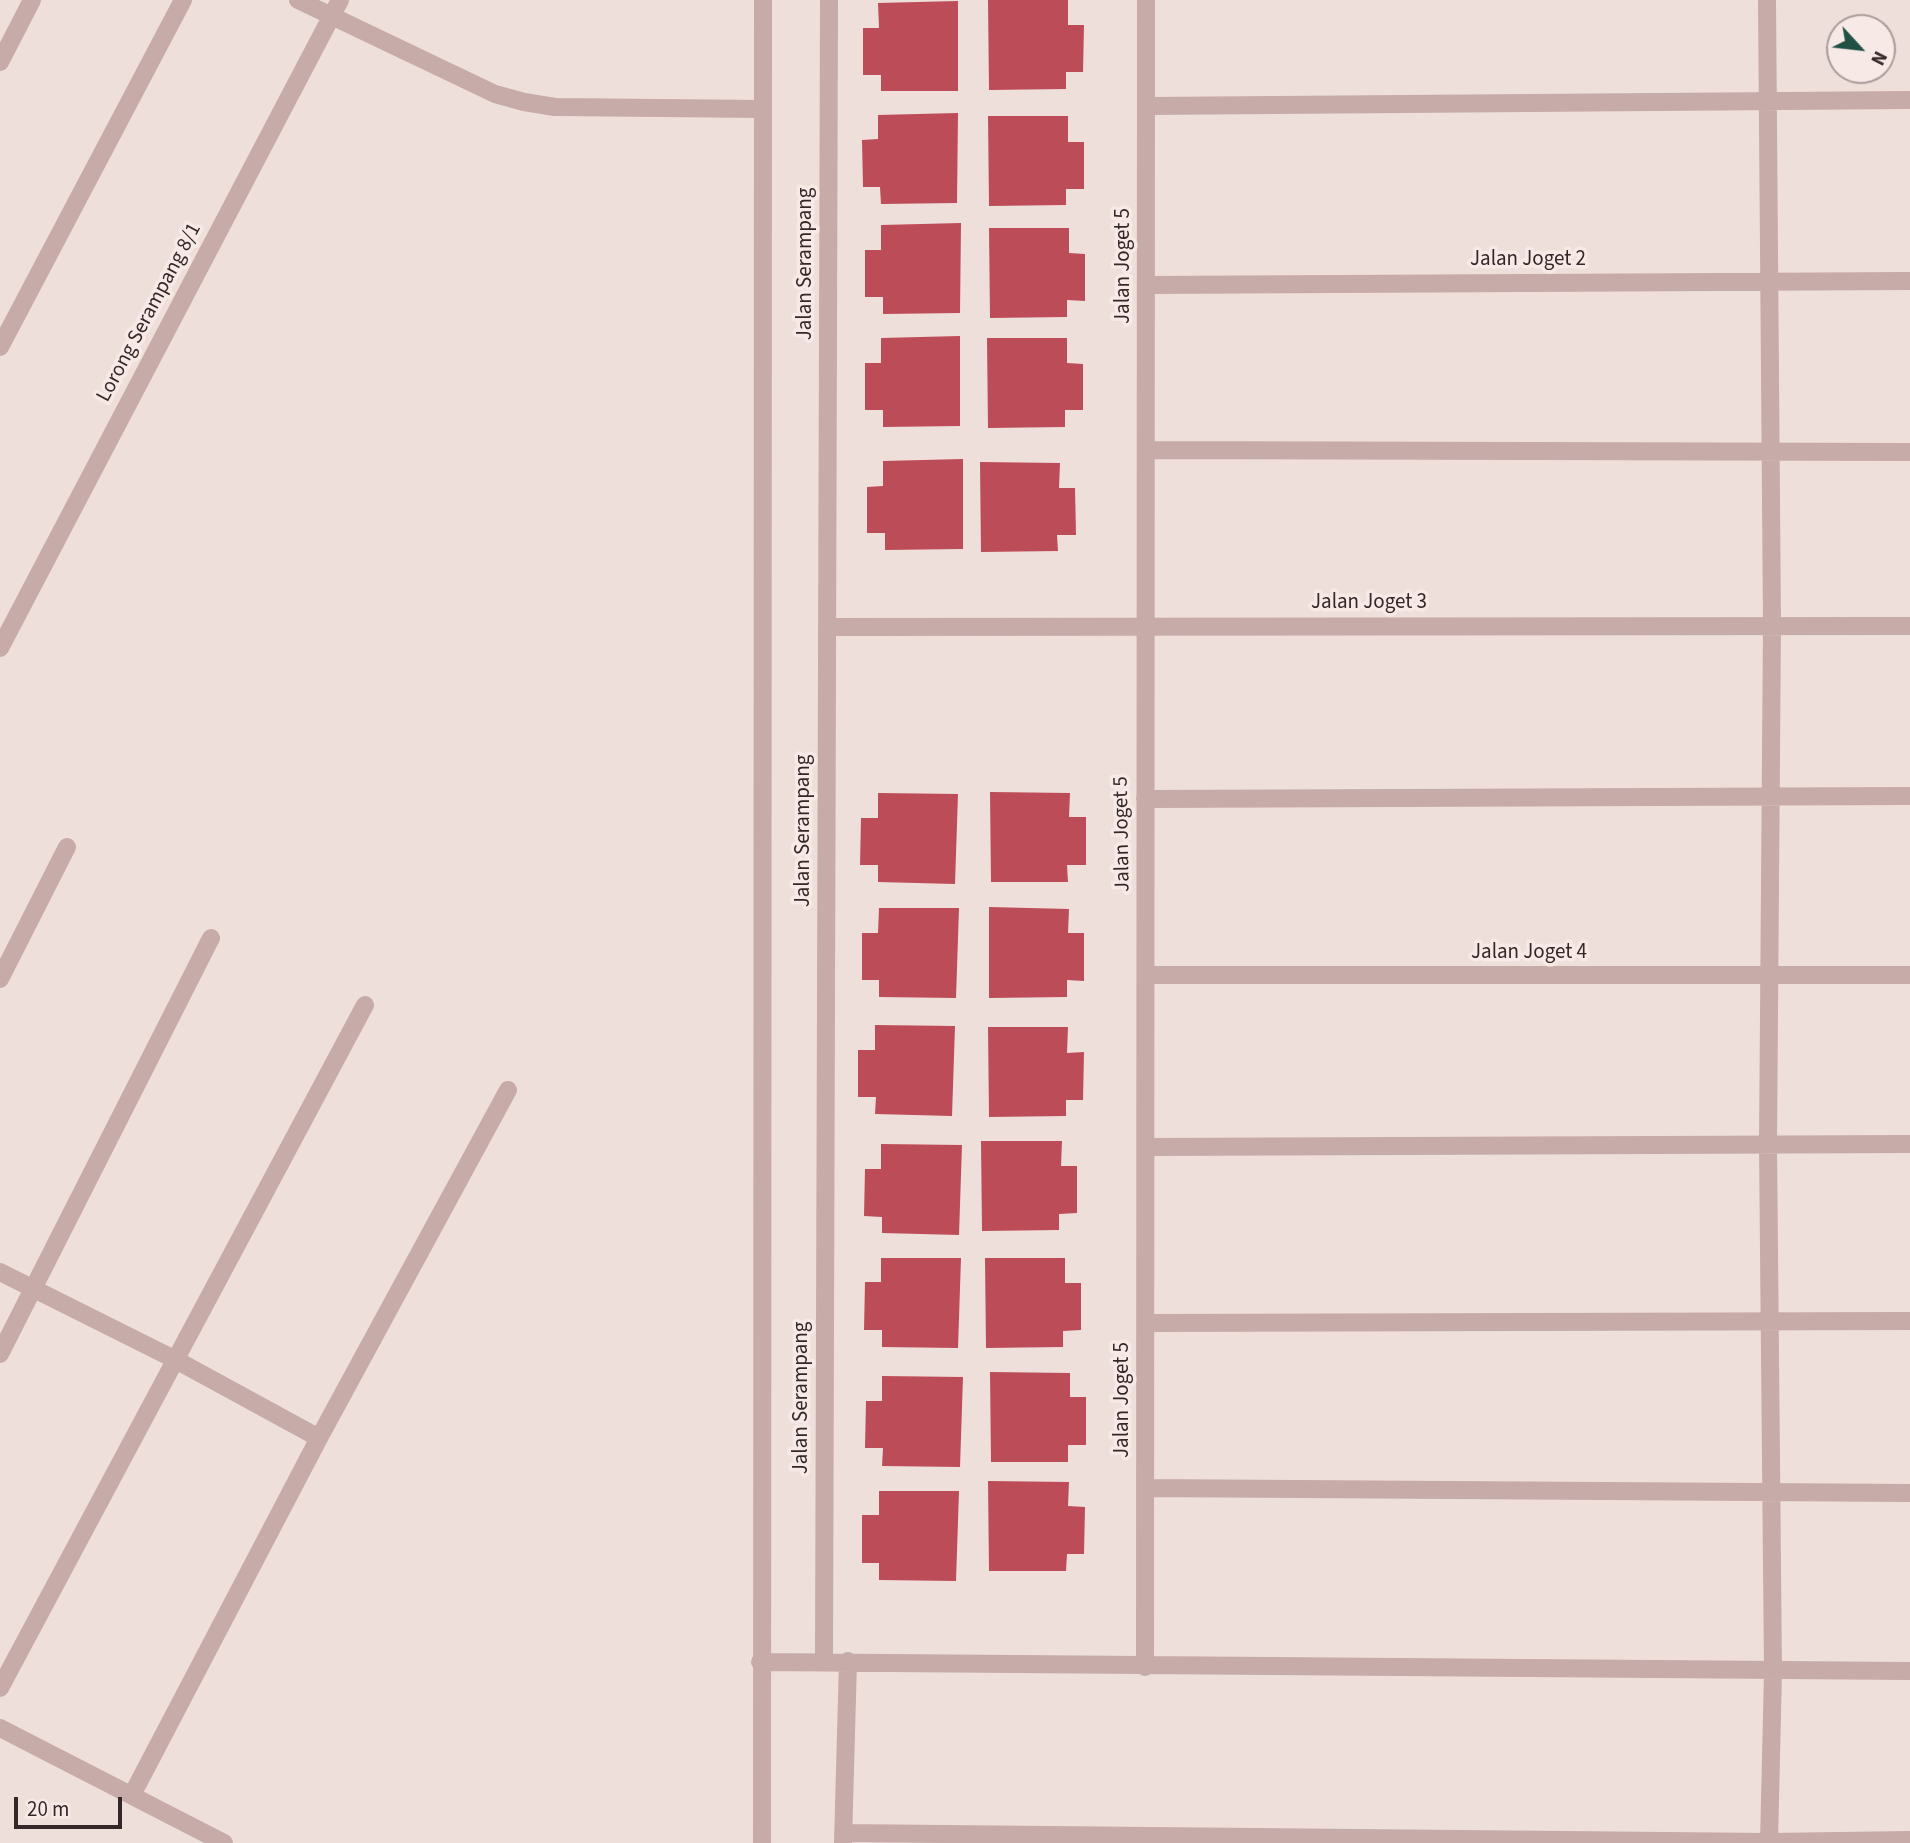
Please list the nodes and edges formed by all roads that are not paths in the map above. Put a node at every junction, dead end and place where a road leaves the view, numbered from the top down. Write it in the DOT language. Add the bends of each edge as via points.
graph roads {
  1 [pos="32,0"];
  2 [pos="183,0"];
  3 [pos="298,0"];
  4 [pos="340,0"];
  5 [pos="762,0"];
  6 [pos="830,0"];
  7 [pos="1146,0"];
  8 [pos="1767,0"];
  9 [pos="331,17"];
  10 [pos="0,62"];
  11 [pos="1767,99"];
  12 [pos="1910,100"];
  13 [pos="1148,106"];
  14 [pos="763,109"];
  15 [pos="1910,281"];
  16 [pos="1771,282"];
  17 [pos="1146,285"];
  18 [pos="0,347"];
  19 [pos="1146,450"];
  20 [pos="1770,451"];
  21 [pos="1910,452"];
  22 [pos="1772,624"];
  23 [pos="827,626"];
  24 [pos="1146,626"];
  25 [pos="1910,626"];
  26 [pos="0,648"];
  27 [pos="1771,796"];
  28 [pos="1910,796"];
  29 [pos="1146,799"];
  30 [pos="67,847"];
  31 [pos="211,938"];
  32 [pos="1148,975"];
  33 [pos="1768,975"];
  34 [pos="1910,975"];
  35 [pos="0,979"];
  36 [pos="365,1005"];
  37 [pos="508,1090"];
  38 [pos="1768,1144"];
  39 [pos="1910,1144"];
  40 [pos="1147,1147"];
  41 [pos="0,1272"];
  42 [pos="34,1289"];
  43 [pos="1771,1321"];
  44 [pos="1910,1321"];
  45 [pos="1146,1322"];
  46 [pos="0,1354"];
  47 [pos="176,1360"];
  48 [pos="318,1437"];
  49 [pos="1145,1488"];
  50 [pos="1910,1493"];
  51 [pos="1770,1494"];
  52 [pos="824,1661"];
  53 [pos="848,1661"];
  54 [pos="760,1662"];
  55 [pos="1145,1667"];
  56 [pos="1910,1671"];
  57 [pos="1773,1672"];
  58 [pos="0,1688"];
  59 [pos="0,1728"];
  60 [pos="132,1795"];
  61 [pos="843,1838"];
  62 [pos="1910,1840"];
  63 [pos="1769,1842"];
  64 [pos="224,1843"];
  65 [pos="762,1843"];
  1 -- 10 [label="street"];
  2 -- 18 [label="street"];
  3 -- 9 [label="street"];
  4 -- 9 [label="street, Lorong Serampang 8/1"];
  5 -- 14 [label="street"];
  6 -- 23 [label="street, Jalan Serampang"];
  7 -- 13 [label="street, Jalan Joget 5"];
  8 -- 11 [label="street"];
  9 -- 14 [label="street" via="495,94 524,102 555,107"];
  9 -- 26 [label="street, Lorong Serampang 8/1"];
  11 -- 12 [label="street"];
  11 -- 13 [label="street"];
  11 -- 16 [label="street"];
  13 -- 17 [label="street, Jalan Joget 5"];
  14 -- 54 [label="street"];
  15 -- 16 [label="street, Jalan Joget 2"];
  16 -- 17 [label="street, Jalan Joget 2"];
  16 -- 20 [label="street"];
  17 -- 19 [label="street, Jalan Joget 5"];
  19 -- 20 [label="street"];
  19 -- 24 [label="street, Jalan Joget 5"];
  20 -- 21 [label="street"];
  20 -- 22 [label="street"];
  22 -- 24 [label="street, Jalan Joget 3"];
  22 -- 25 [label="street, Jalan Joget 3"];
  22 -- 27 [label="street"];
  23 -- 24 [label="street, Jalan Joget 3"];
  23 -- 52 [label="street, Jalan Serampang"];
  24 -- 29 [label="street, Jalan Joget 5"];
  27 -- 28 [label="street"];
  27 -- 29 [label="street"];
  27 -- 33 [label="street"];
  29 -- 32 [label="street, Jalan Joget 5"];
  30 -- 35 [label="street"];
  31 -- 42 [label="street"];
  32 -- 33 [label="street, Jalan Joget 4"];
  32 -- 40 [label="street, Jalan Joget 5"];
  33 -- 34 [label="street, Jalan Joget 4"];
  33 -- 38 [label="street"];
  36 -- 47 [label="street"];
  37 -- 48 [label="street"];
  38 -- 39 [label="street"];
  38 -- 40 [label="street"];
  38 -- 43 [label="street"];
  40 -- 45 [label="street, Jalan Joget 5"];
  41 -- 42 [label="street"];
  42 -- 46 [label="street"];
  42 -- 47 [label="street"];
  43 -- 44 [label="street"];
  43 -- 45 [label="street"];
  43 -- 51 [label="street"];
  45 -- 49 [label="street, Jalan Joget 5"];
  47 -- 48 [label="street"];
  47 -- 58 [label="street"];
  48 -- 60 [label="street"];
  49 -- 51 [label="street"];
  49 -- 55 [label="street, Jalan Joget 5"];
  50 -- 51 [label="street"];
  51 -- 57 [label="street"];
  52 -- 53 [label="street"];
  52 -- 54 [label="street"];
  53 -- 55 [label="street"];
  53 -- 61 [label="street"];
  54 -- 65 [label="street"];
  55 -- 57 [label="street"];
  56 -- 57 [label="street"];
  57 -- 63 [label="street"];
  59 -- 60 [label="street"];
  60 -- 64 [label="street"];
  61 -- 63 [label="street"];
  62 -- 63 [label="street"];
}
